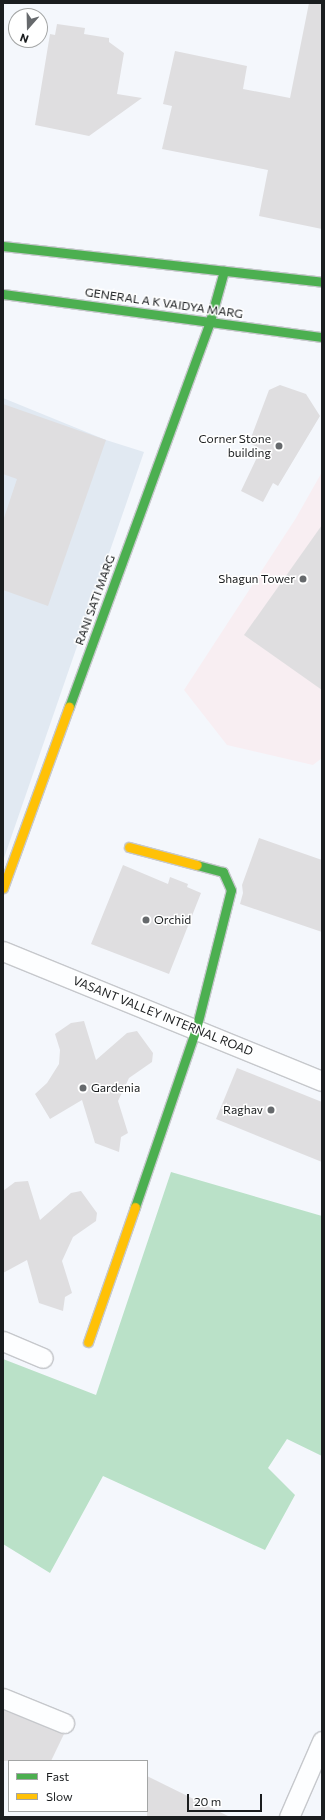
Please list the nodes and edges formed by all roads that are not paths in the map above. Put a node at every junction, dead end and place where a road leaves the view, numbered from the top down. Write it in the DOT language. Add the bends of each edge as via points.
graph roads {
  1 [pos="3,246"];
  2 [pos="224,271"];
  3 [pos="322,282"];
  4 [pos="3,294"];
  5 [pos="210,321"];
  6 [pos="322,337"];
  7 [pos="129,847"];
  8 [pos="3,888"];
  9 [pos="3,951"];
  10 [pos="196,1030"];
  11 [pos="322,1081"];
  12 [pos="3,1341"];
  13 [pos="88,1342"];
  14 [pos="43,1358"];
  15 [pos="3,1698"];
  16 [pos="64,1723"];
  17 [pos="322,1741"];
  18 [pos="289,1817"];
  1 -- 2 [label="street"];
  2 -- 3 [label="street"];
  2 -- 5 [label="street, RANI SATI MARG"];
  4 -- 5 [label="street, GENERAL A K VAIDYA MARG"];
  5 -- 6 [label="street, GENERAL A K VAIDYA MARG"];
  5 -- 8 [label="street, RANI SATI MARG"];
  7 -- 10 [label="street" via="223,872 231,890"];
  9 -- 10 [label="street, VASANT VALLEY INTERNAL ROAD"];
  10 -- 11 [label="street, VASANT VALLEY INTERNAL ROAD"];
  10 -- 13 [label="street"];
  12 -- 14 [label="street"];
  15 -- 16 [label="street"];
  17 -- 18 [label="street"];
}
